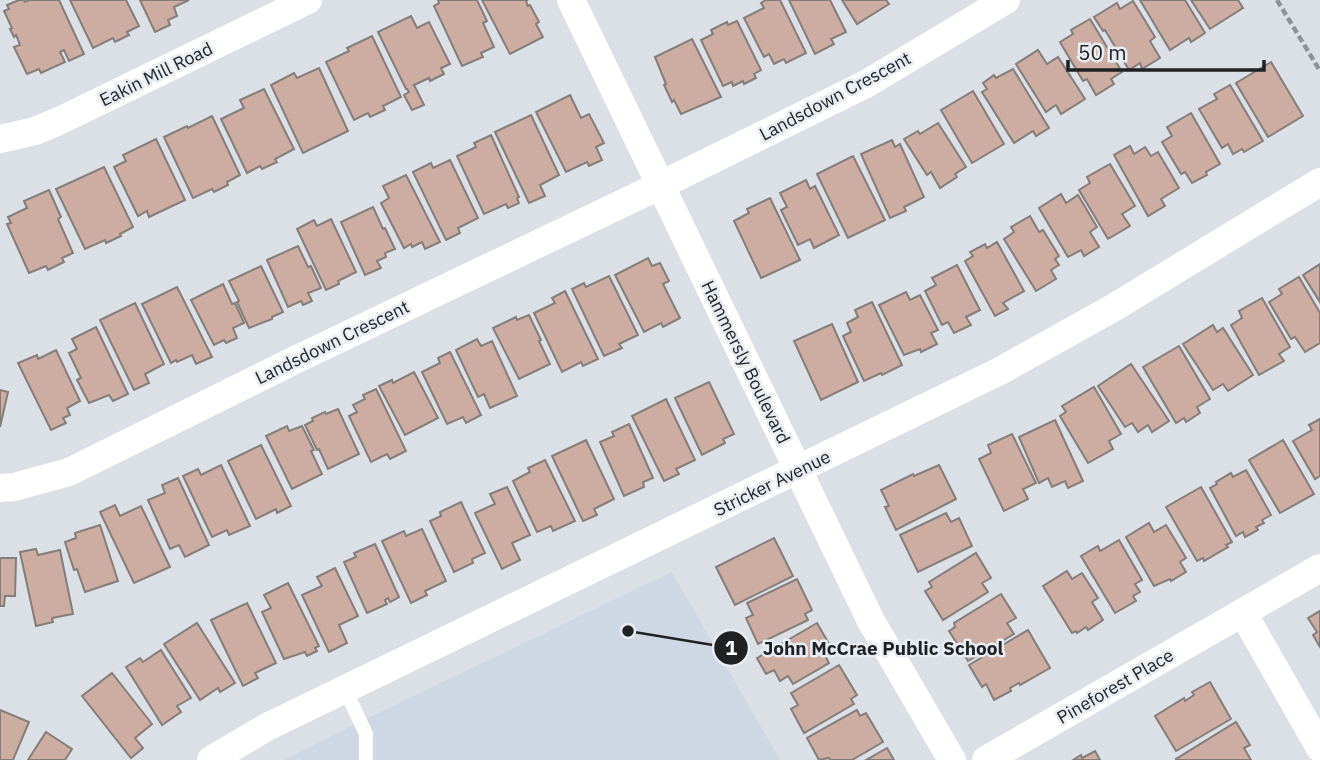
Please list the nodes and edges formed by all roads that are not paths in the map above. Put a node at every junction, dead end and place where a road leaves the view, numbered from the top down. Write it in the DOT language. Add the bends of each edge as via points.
graph roads {
  1 [pos="308,0"];
  2 [pos="571,0"];
  3 [pos="1006,0"];
  4 [pos="0,139"];
  5 [pos="1320,182"];
  6 [pos="661,185"];
  7 [pos="798,470"];
  8 [pos="0,488"];
  9 [pos="1320,568"];
  10 [pos="1243,613"];
  11 [pos="345,689"];
  12 [pos="1320,748"];
  13 [pos="211,760"];
  14 [pos="366,760"];
  15 [pos="952,760"];
  16 [pos="986,760"];
  1 -- 4 [label="street, Eakin Mill Road" via="59,121"];
  2 -- 6 [label="street"];
  3 -- 6 [label="street, Landsdown Crescent" via="866,84"];
  5 -- 7 [label="street, Stricker Avenue" via="1000,371"];
  6 -- 7 [label="street, Hammersly Boulevard"];
  6 -- 8 [label="street, Landsdown Crescent" via="69,472"];
  7 -- 11 [label="street, Stricker Avenue"];
  7 -- 15 [label="street, Hammersly Boulevard" via="871,621"];
  9 -- 10 [label="street, Pineforest Place"];
  10 -- 12 [label="street"];
  10 -- 16 [label="street, Pineforest Place"];
  11 -- 13 [label="street, Stricker Avenue"];
  11 -- 14 [label="lane" via="366,734"];
}
